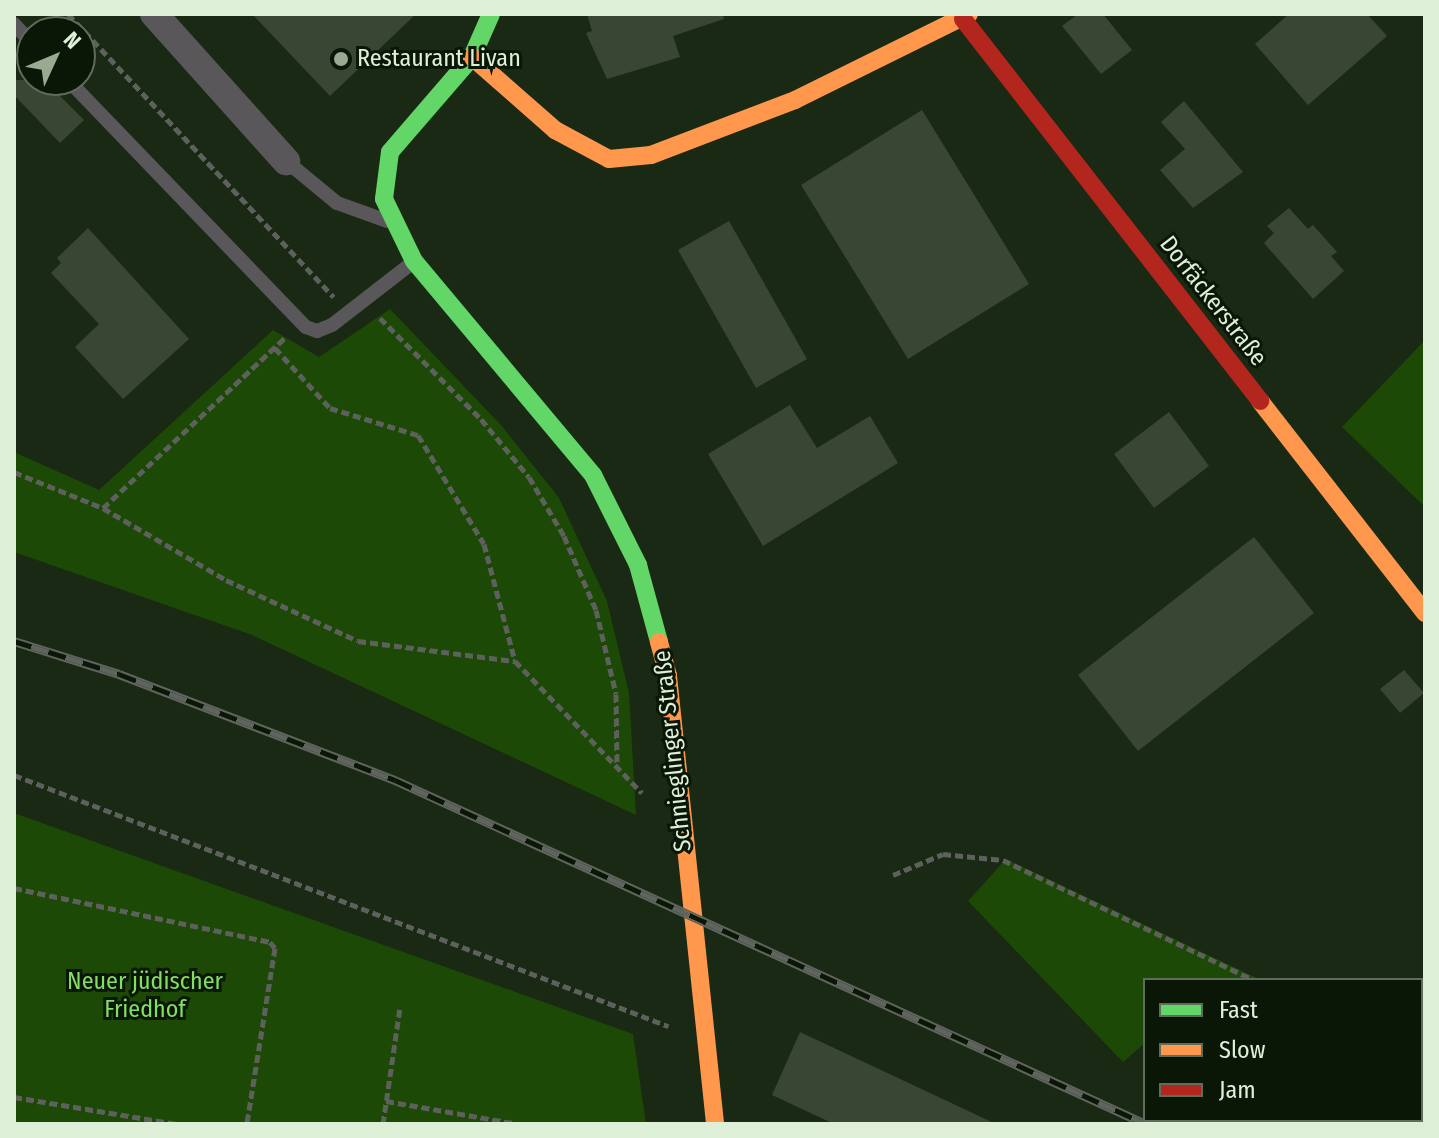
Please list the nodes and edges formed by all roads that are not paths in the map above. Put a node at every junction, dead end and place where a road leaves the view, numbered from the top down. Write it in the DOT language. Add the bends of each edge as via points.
graph roads {
  1 [pos="154,14"];
  2 [pos="491,14"];
  3 [pos="966,16"];
  4 [pos="472,57"];
  5 [pos="83,96"];
  6 [pos="286,161"];
  7 [pos="391,222"];
  8 [pos="414,261"];
  9 [pos="1425,613"];
  10 [pos="715,1124"];
  1 -- 6 [label="street"];
  2 -- 4 [label="street, Schnieglinger Straße"];
  3 -- 4 [label="street, Dorfäckerstraße" via="795,100 651,155 609,159 555,130"];
  3 -- 9 [label="street, Dorfäckerstraße"];
  4 -- 7 [label="street, Schnieglinger Straße" via="390,152 384,180"];
  5 -- 8 [label="lane" via="300,321 317,331"];
  6 -- 7 [label="lane" via="337,203"];
  7 -- 8 [label="street, Schnieglinger Straße"];
  8 -- 10 [label="street, Schnieglinger Straße" via="556,425 617,517 638,565 668,676 702,1039"];
}
